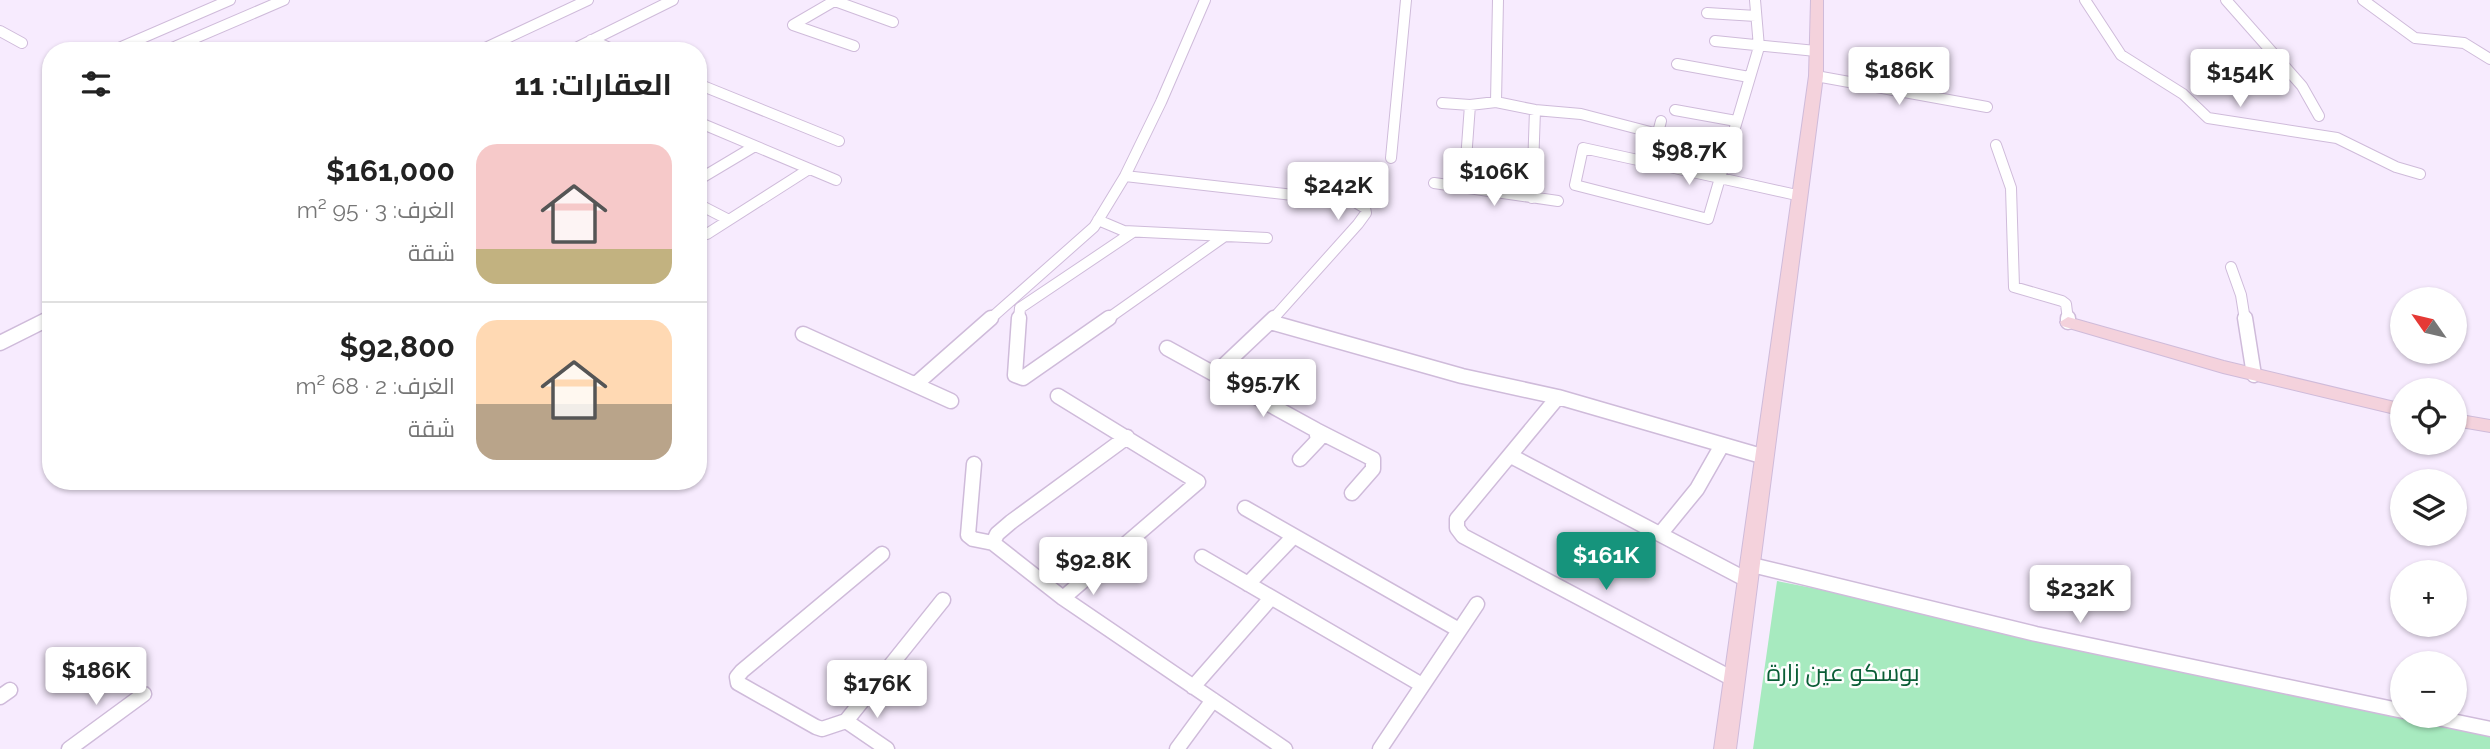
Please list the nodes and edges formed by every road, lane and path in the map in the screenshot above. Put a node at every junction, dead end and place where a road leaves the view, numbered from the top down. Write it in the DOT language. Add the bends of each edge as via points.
graph roads {
  1 [pos="230,0"];
  2 [pos="284,0"];
  3 [pos="588,0"];
  4 [pos="673,0"];
  5 [pos="835,0"];
  6 [pos="1205,0"];
  7 [pos="1406,0"];
  8 [pos="1498,0"];
  9 [pos="1755,0"];
  10 [pos="1817,0"];
  11 [pos="2085,0"];
  12 [pos="2226,0"];
  13 [pos="2363,0"];
  14 [pos="1707,13"];
  15 [pos="1756,16"];
  16 [pos="893,22"];
  17 [pos="0,31"];
  18 [pos="591,40"];
  19 [pos="1714,41"];
  20 [pos="133,42"];
  21 [pos="187,42"];
  22 [pos="498,42"];
  23 [pos="587,42"];
  24 [pos="596,42"];
  25 [pos="22,43"];
  26 [pos="854,46"];
  27 [pos="1759,47"];
  28 [pos="1816,51"];
  29 [pos="2490,51"];
  30 [pos="2479,52"];
  31 [pos="2490,59"];
  32 [pos="1677,64"];
  33 [pos="1816,76"];
  34 [pos="1749,77"];
  35 [pos="707,87"];
  36 [pos="1496,102"];
  37 [pos="1442,103"];
  38 [pos="1470,105"];
  39 [pos="1987,107"];
  40 [pos="1535,110"];
  41 [pos="1675,110"];
  42 [pos="2319,116"];
  43 [pos="1661,121"];
  44 [pos="1736,121"];
  45 [pos="707,126"];
  46 [pos="1657,134"];
  47 [pos="839,141"];
  48 [pos="1996,145"];
  49 [pos="755,146"];
  50 [pos="1391,158"];
  51 [pos="1650,163"];
  52 [pos="809,169"];
  53 [pos="2420,174"];
  54 [pos="707,175"];
  55 [pos="1125,176"];
  56 [pos="1719,178"];
  57 [pos="836,180"];
  58 [pos="1434,183"];
  59 [pos="1464,187"];
  60 [pos="1801,196"];
  61 [pos="1532,198"];
  62 [pos="1558,201"];
  63 [pos="707,209"];
  64 [pos="729,220"];
  65 [pos="1098,220"];
  66 [pos="1133,232"];
  67 [pos="707,234"];
  68 [pos="1225,236"];
  69 [pos="1267,238"];
  70 [pos="2231,267"];
  71 [pos="42,322"];
  72 [pos="1270,322"];
  73 [pos="2068,322"];
  74 [pos="803,334"];
  75 [pos="0,343"];
  76 [pos="1167,348"];
  77 [pos="2254,374"];
  78 [pos="1226,379"];
  79 [pos="916,384"];
  80 [pos="1058,396"];
  81 [pos="1558,397"];
  82 [pos="951,401"];
  83 [pos="2390,407"];
  84 [pos="2467,422"];
  85 [pos="2490,426"];
  86 [pos="1316,430"];
  87 [pos="1127,437"];
  88 [pos="1722,445"];
  89 [pos="1511,456"];
  90 [pos="1765,457"];
  91 [pos="1300,459"];
  92 [pos="975,464"];
  93 [pos="1352,493"];
  94 [pos="1245,508"];
  95 [pos="1661,533"];
  96 [pos="1294,536"];
  97 [pos="993,543"];
  98 [pos="882,554"];
  99 [pos="1202,556"];
  100 [pos="1750,573"];
  101 [pos="1248,584"];
  102 [pos="1063,598"];
  103 [pos="1271,598"];
  104 [pos="943,600"];
  105 [pos="1476,604"];
  106 [pos="1459,630"];
  107 [pos="1733,678"];
  108 [pos="1422,685"];
  109 [pos="1194,687"];
  110 [pos="144,694"];
  111 [pos="1213,700"];
  112 [pos="2390,707"];
  113 [pos="846,721"];
  114 [pos="2467,724"];
  115 [pos="2490,729"];
  116 [pos="69,749"];
  117 [pos="887,749"];
  118 [pos="1178,749"];
  119 [pos="1285,749"];
  120 [pos="1380,749"];
  121 [pos="1724,749"];
  1 -- 20 [label="street"];
  2 -- 21 [label="street"];
  3 -- 22 [label="street"];
  4 -- 18 [label="street"];
  5 -- 16 [label="street"];
  5 -- 26 [label="street" via="793,25"];
  6 -- 55 [label="street"];
  7 -- 50 [label="street"];
  8 -- 36 [label="street"];
  9 -- 15 [label="street"];
  10 -- 28 [label="main road"];
  11 -- 53 [label="street" via="2121,55 2183,94 2207,118 2337,138 2356,144 2389,166"];
  12 -- 42 [label="street" via="2302,86"];
  13 -- 30 [label="street" via="2415,38 2460,42"];
  14 -- 15 [label="street"];
  15 -- 27 [label="street"];
  17 -- 25 [label="street"];
  18 -- 23 [label="street"];
  18 -- 24 [label="street"];
  19 -- 27 [label="street"];
  27 -- 28 [label="street"];
  27 -- 34 [label="street"];
  28 -- 33 [label="main road"];
  29 -- 30 [label="street"];
  30 -- 31 [label="street"];
  32 -- 34 [label="street"];
  33 -- 39 [label="street"];
  33 -- 60 [label="main road"];
  34 -- 44 [label="street"];
  35 -- 47 [label="street"];
  36 -- 38 [label="street"];
  36 -- 40 [label="street"];
  37 -- 38 [label="street"];
  38 -- 59 [label="street"];
  40 -- 46 [label="street" via="1591,116"];
  40 -- 61 [label="street"];
  41 -- 44 [label="street"];
  43 -- 46 [label="street"];
  44 -- 56 [label="street"];
  45 -- 49 [label="street"];
  46 -- 51 [label="street"];
  48 -- 73 [label="street" via="2011,188 2014,287 2062,300"];
  49 -- 52 [label="street"];
  49 -- 54 [label="street"];
  51 -- 56 [label="street"];
  51 -- 56 [label="street" via="1583,148 1575,185 1708,219"];
  52 -- 57 [label="street"];
  52 -- 64 [label="street"];
  55 -- 65 [label="street"];
  55 -- 72 [label="street" via="1355,202 1365,208 1357,224"];
  56 -- 60 [label="street"];
  58 -- 59 [label="street"];
  59 -- 61 [label="street"];
  60 -- 90 [label="main road"];
  61 -- 62 [label="street"];
  63 -- 64 [label="street"];
  64 -- 67 [label="street"];
  65 -- 66 [label="street"];
  65 -- 79 [label="street" via="1082,240"];
  66 -- 68 [label="street"];
  66 -- 68 [label="street" via="1020,308 1015,375 1023,378"];
  68 -- 69 [label="street"];
  70 -- 77 [label="street" via="2241,295"];
  71 -- 75 [label="street"];
  72 -- 78 [label="street" via="1219,370"];
  72 -- 81 [label="street" via="1462,376"];
  73 -- 77 [label="main road"];
  74 -- 79 [label="street"];
  76 -- 78 [label="street"];
  77 -- 83 [label="main road"];
  78 -- 86 [label="street"];
  79 -- 82 [label="street"];
  80 -- 87 [label="street"];
  81 -- 88 [label="street"];
  81 -- 89 [label="street"];
  84 -- 85 [label="main road"];
  86 -- 91 [label="street" via="1318,440"];
  86 -- 93 [label="street" via="1373,459 1373,469"];
  87 -- 97 [label="street" via="1011,522"];
  87 -- 102 [label="street" via="1198,482"];
  88 -- 90 [label="street"];
  88 -- 95 [label="street" via="1697,489"];
  89 -- 95 [label="street"];
  89 -- 107 [label="street" via="1457,519 1463,536"];
  90 -- 100 [label="main road"];
  92 -- 97 [label="street" via="968,535"];
  94 -- 96 [label="street"];
  95 -- 100 [label="street"];
  96 -- 101 [label="street"];
  96 -- 106 [label="street"];
  97 -- 102 [label="street"];
  98 -- 113 [label="street" via="737,677 738,683 816,727"];
  99 -- 101 [label="street"];
  100 -- 107 [label="main road"];
  100 -- 112 [label="street"];
  101 -- 103 [label="street"];
  102 -- 109 [label="street"];
  103 -- 108 [label="street"];
  103 -- 109 [label="street"];
  104 -- 113 [label="street"];
  105 -- 106 [label="street"];
  106 -- 108 [label="street"];
  107 -- 121 [label="main road"];
  108 -- 120 [label="street"];
  109 -- 111 [label="street"];
  110 -- 116 [label="street"];
  111 -- 118 [label="street"];
  111 -- 119 [label="street"];
  113 -- 117 [label="street"];
  114 -- 115 [label="street"];
}
